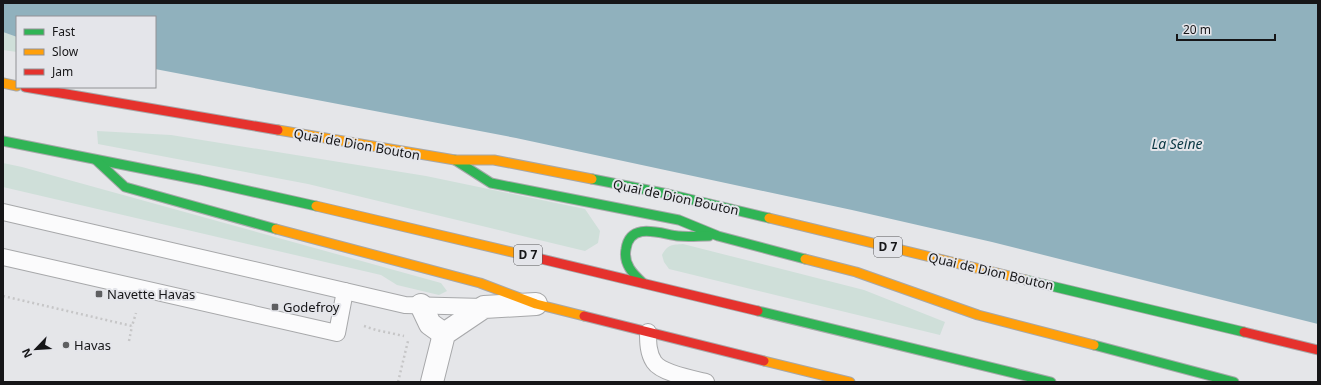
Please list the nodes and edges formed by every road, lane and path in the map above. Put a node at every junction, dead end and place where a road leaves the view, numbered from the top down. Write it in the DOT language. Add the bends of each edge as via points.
graph roads {
  1 [pos="3,83"];
  2 [pos="16,86"];
  3 [pos="32,88"];
  4 [pos="3,141"];
  5 [pos="96,160"];
  6 [pos="455,160"];
  7 [pos="3,212"];
  8 [pos="718,236"];
  9 [pos="3,257"];
  10 [pos="643,283"];
  11 [pos="143,289"];
  12 [pos="345,291"];
  13 [pos="3,296"];
  14 [pos="536,304"];
  15 [pos="421,305"];
  16 [pos="484,306"];
  17 [pos="132,326"];
  18 [pos="648,332"];
  19 [pos="444,334"];
  20 [pos="409,337"];
  21 [pos="129,341"];
  22 [pos="1318,350"];
  23 [pos="398,382"];
  24 [pos="432,382"];
  25 [pos="706,382"];
  26 [pos="850,382"];
  27 [pos="1051,382"];
  28 [pos="1234,382"];
  1 -- 2 [label="main road"];
  3 -- 6 [label="main road, Quai de Dion Bouton / D 7"];
  4 -- 5 [label="main road, D 7"];
  5 -- 10 [label="main road, D 7" via="262,193"];
  5 -- 14 [label="main road" via="125,187 480,283"];
  6 -- 8 [label="main road" via="491,183 679,220"];
  6 -- 22 [label="main road, Quai de Dion Bouton / D 7" via="494,160 668,194"];
  7 -- 12 [label="lane"];
  8 -- 10 [label="main road" via="679,236 646,231 637,233 625,246 626,256 630,269"];
  8 -- 28 [label="main road" via="856,272 978,315"];
  9 -- 11 [label="lane"];
  10 -- 27 [label="main road, D 7"];
  11 -- 12 [label="lane" via="337,334"];
  11 -- 17 [label="path"];
  12 -- 15 [label="lane" via="405,305"];
  13 -- 17 [label="path"];
  14 -- 16 [label="street"];
  14 -- 18 [label="main road"];
  15 -- 16 [label="lane"];
  15 -- 19 [label="street" via="430,324"];
  16 -- 19 [label="street"];
  17 -- 21 [label="path"];
  18 -- 25 [label="lane" via="648,346 654,363 667,372"];
  18 -- 26 [label="main road"];
  19 -- 24 [label="street"];
  20 -- 23 [label="path"];
}
